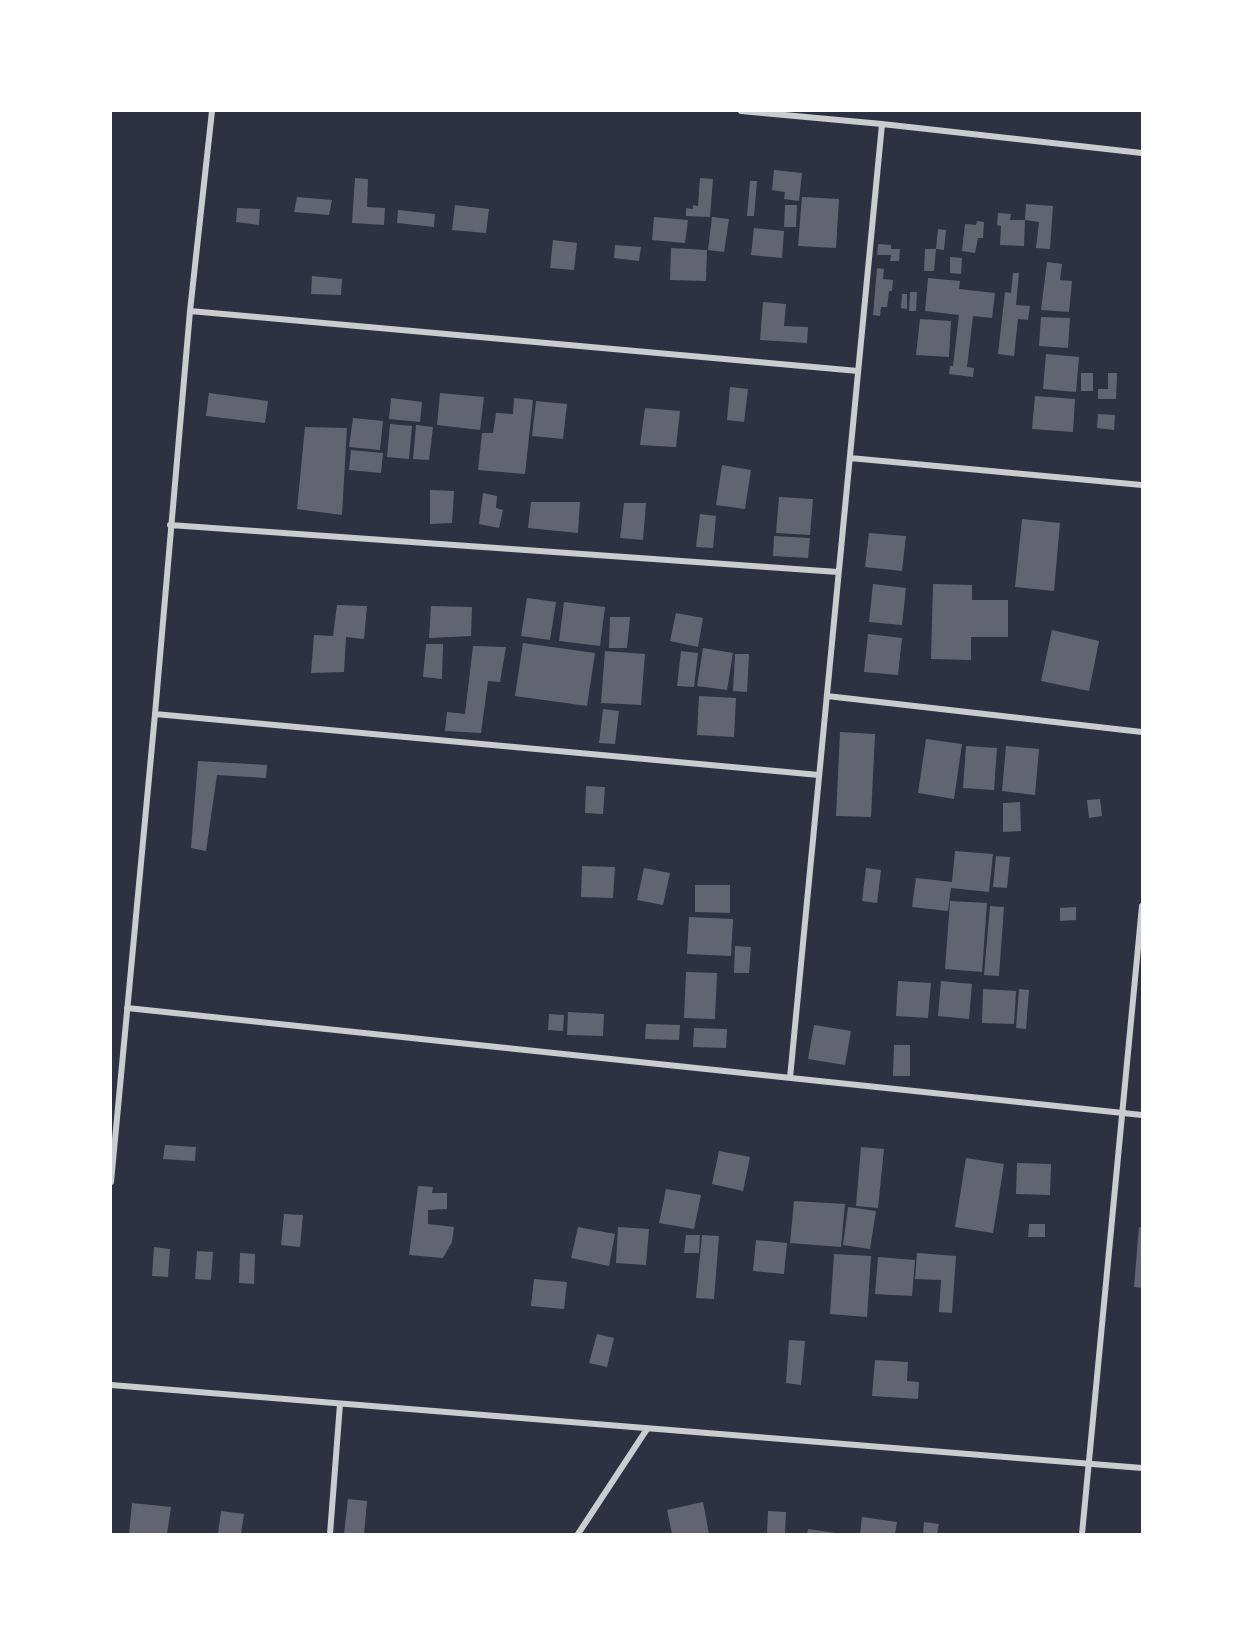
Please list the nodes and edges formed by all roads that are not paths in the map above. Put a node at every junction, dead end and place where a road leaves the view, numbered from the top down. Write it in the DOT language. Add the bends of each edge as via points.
graph roads {
  1 [pos="212,111"];
  2 [pos="741,111"];
  3 [pos="882,124"];
  4 [pos="1142,153"];
  5 [pos="190,311"];
  6 [pos="858,371"];
  7 [pos="849,458"];
  8 [pos="1142,485"];
  9 [pos="170,525"];
  10 [pos="838,572"];
  11 [pos="827,696"];
  12 [pos="155,714"];
  13 [pos="1142,732"];
  14 [pos="819,776"];
  15 [pos="1142,906"];
  16 [pos="127,1008"];
  17 [pos="790,1078"];
  18 [pos="1123,1113"];
  19 [pos="1142,1115"];
  20 [pos="111,1182"];
  21 [pos="111,1385"];
  22 [pos="340,1404"];
  23 [pos="647,1428"];
  24 [pos="1090,1464"];
  25 [pos="1142,1468"];
  26 [pos="330,1534"];
  27 [pos="578,1534"];
  28 [pos="1082,1534"];
  1 -- 5 [label="street"];
  2 -- 3 [label="street"];
  3 -- 4 [label="street"];
  3 -- 6 [label="street"];
  5 -- 6 [label="street"];
  5 -- 9 [label="street"];
  6 -- 7 [label="street"];
  7 -- 8 [label="street"];
  7 -- 10 [label="street"];
  9 -- 10 [label="street"];
  9 -- 12 [label="street"];
  10 -- 11 [label="street"];
  11 -- 13 [label="street"];
  11 -- 14 [label="street"];
  12 -- 14 [label="street"];
  12 -- 16 [label="street"];
  14 -- 17 [label="street"];
  15 -- 18 [label="street"];
  16 -- 17 [label="street"];
  16 -- 20 [label="street"];
  17 -- 18 [label="street"];
  18 -- 19 [label="street"];
  18 -- 24 [label="street"];
  21 -- 22 [label="street"];
  22 -- 23 [label="street"];
  22 -- 26 [label="street"];
  23 -- 24 [label="street"];
  23 -- 27 [label="street"];
  24 -- 25 [label="street"];
  24 -- 28 [label="street"];
}
